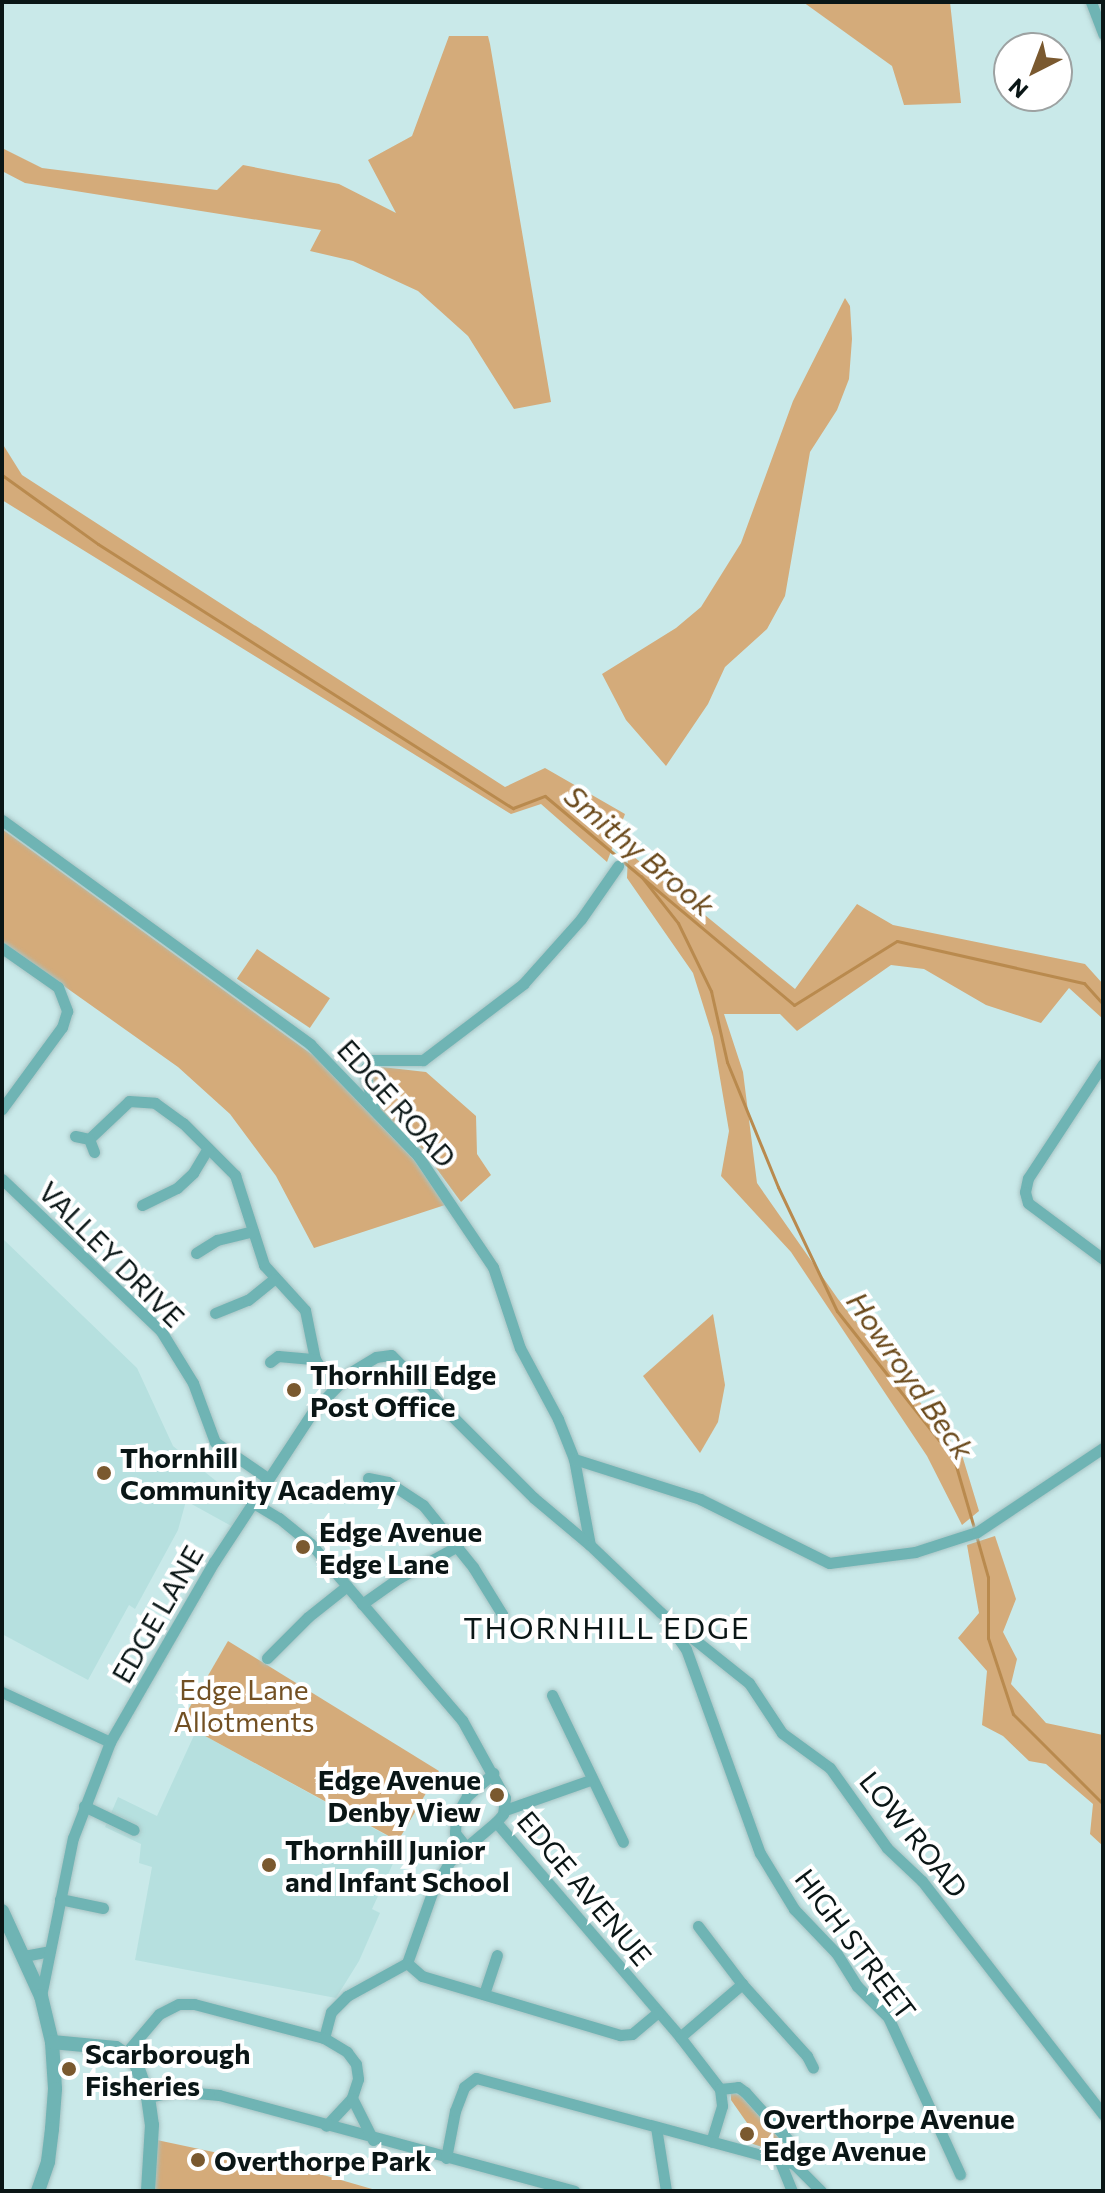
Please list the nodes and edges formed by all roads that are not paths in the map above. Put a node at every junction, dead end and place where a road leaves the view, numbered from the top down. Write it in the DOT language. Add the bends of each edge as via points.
graph roads {
  1 [pos="1091,2"];
  2 [pos="1103,34"];
  3 [pos="2,820"];
  4 [pos="618,866"];
  5 [pos="2,948"];
  6 [pos="1103,1064"];
  7 [pos="2,1109"];
  8 [pos="376,1112"];
  9 [pos="75,1136"];
  10 [pos="89,1139"];
  11 [pos="208,1148"];
  12 [pos="94,1152"];
  13 [pos="2,1179"];
  14 [pos="142,1205"];
  15 [pos="253,1231"];
  16 [pos="196,1253"];
  17 [pos="1103,1259"];
  18 [pos="274,1279"];
  19 [pos="215,1313"];
  20 [pos="315,1359"];
  21 [pos="270,1362"];
  22 [pos="333,1388"];
  23 [pos="1103,1448"];
  24 [pos="574,1459"];
  25 [pos="266,1477"];
  26 [pos="368,1478"];
  27 [pos="252,1502"];
  28 [pos="590,1545"];
  29 [pos="458,1546"];
  30 [pos="347,1586"];
  31 [pos="362,1604"];
  32 [pos="660,1612"];
  33 [pos="502,1624"];
  34 [pos="267,1658"];
  35 [pos="2,1692"];
  36 [pos="552,1695"];
  37 [pos="110,1742"];
  38 [pos="493,1773"];
  39 [pos="590,1780"];
  40 [pos="84,1806"];
  41 [pos="505,1810"];
  42 [pos="496,1822"];
  43 [pos="134,1830"];
  44 [pos="623,1842"];
  45 [pos="466,1847"];
  46 [pos="60,1899"];
  47 [pos="103,1908"];
  48 [pos="2,1911"];
  49 [pos="698,1926"];
  50 [pos="50,1951"];
  51 [pos="497,1955"];
  52 [pos="24,1956"];
  53 [pos="407,1963"];
  54 [pos="742,1984"];
  55 [pos="484,1994"];
  56 [pos="41,1996"];
  57 [pos="658,2012"];
  58 [pos="680,2037"];
  59 [pos="324,2038"];
  60 [pos="52,2042"];
  61 [pos="125,2054"];
  62 [pos="813,2068"];
  63 [pos="720,2089"];
  64 [pos="148,2097"];
  65 [pos="352,2098"];
  66 [pos="1103,2114"];
  67 [pos="326,2126"];
  68 [pos="656,2127"];
  69 [pos="373,2140"];
  70 [pos="711,2141"];
  71 [pos="446,2158"];
  72 [pos="779,2159"];
  73 [pos="794,2164"];
  74 [pos="960,2174"];
  75 [pos="38,2191"];
  76 [pos="148,2191"];
  77 [pos="570,2191"];
  78 [pos="666,2191"];
  79 [pos="792,2191"];
  80 [pos="821,2191"];
  1 -- 2 [label="street"];
  3 -- 8 [label="street, EDGE ROAD" via="310,1044"];
  4 -- 8 [label="street" via="581,919 523,984 423,1060 371,1060 364,1071 365,1084"];
  5 -- 7 [label="street" via="58,987 67,1011 62,1027"];
  6 -- 17 [label="street" via="1028,1178 1025,1192 1028,1203"];
  8 -- 24 [label="street, EDGE ROAD" via="418,1156 493,1267 520,1348"];
  9 -- 10 [label="street"];
  10 -- 11 [label="street" via="129,1101 155,1103"];
  10 -- 12 [label="street"];
  11 -- 14 [label="street" via="177,1188"];
  11 -- 15 [label="street" via="235,1175"];
  13 -- 25 [label="street, VALLEY DRIVE" via="161,1331 193,1383 215,1442"];
  15 -- 16 [label="street" via="217,1240"];
  15 -- 18 [label="street"];
  18 -- 19 [label="street" via="248,1300"];
  18 -- 20 [label="street" via="305,1310"];
  20 -- 21 [label="street" via="278,1356"];
  20 -- 22 [label="street"];
  22 -- 25 [label="street, EDGE LANE"];
  22 -- 28 [label="street, EDGE LANE" via="365,1362 391,1355 523,1487"];
  23 -- 24 [label="street" via="977,1532 915,1552 829,1563 700,1499"];
  24 -- 28 [label="street, EDGE ROAD"];
  25 -- 27 [label="street, EDGE LANE"];
  26 -- 29 [label="street" via="388,1482 423,1505"];
  27 -- 30 [label="street, EDGE AVENUE" via="311,1544"];
  27 -- 37 [label="street, EDGE LANE"];
  28 -- 32 [label="street"];
  29 -- 31 [label="street"];
  29 -- 33 [label="street" via="502,1614"];
  30 -- 31 [label="street, EDGE AVENUE"];
  30 -- 34 [label="street"];
  31 -- 38 [label="street, EDGE AVENUE" via="462,1720"];
  32 -- 66 [label="street, LOW ROAD" via="749,1683 782,1733 830,1768 887,1848 922,1881"];
  32 -- 74 [label="street, HIGH STREET" via="686,1649 760,1853 794,1909 888,2017"];
  35 -- 37 [label="street"];
  36 -- 39 [label="street"];
  37 -- 40 [label="street, EDGE LANE"];
  38 -- 41 [label="street, EDGE AVENUE"];
  38 -- 45 [label="street" via="467,1796 456,1816 455,1833"];
  39 -- 41 [label="street"];
  39 -- 44 [label="street"];
  40 -- 43 [label="street"];
  40 -- 46 [label="street, EDGE LANE"];
  41 -- 42 [label="street, EDGE AVENUE"];
  42 -- 45 [label="street"];
  42 -- 57 [label="street, EDGE AVENUE"];
  45 -- 53 [label="street" via="450,1861 433,1890"];
  46 -- 47 [label="street"];
  46 -- 50 [label="street, EDGE LANE"];
  48 -- 52 [label="street"];
  49 -- 54 [label="street"];
  50 -- 52 [label="street"];
  50 -- 56 [label="street, EDGE LANE"];
  51 -- 55 [label="street"];
  52 -- 56 [label="street"];
  53 -- 55 [label="street" via="422,1976"];
  53 -- 59 [label="street" via="347,1996 331,2012"];
  54 -- 58 [label="street"];
  54 -- 62 [label="street"];
  55 -- 57 [label="street" via="620,2035 632,2034"];
  56 -- 60 [label="street"];
  57 -- 58 [label="street, EDGE AVENUE"];
  58 -- 63 [label="street, EDGE AVENUE"];
  59 -- 61 [label="street" via="179,2004 159,2014"];
  59 -- 65 [label="street" via="356,2064"];
  60 -- 61 [label="street" via="106,2045"];
  60 -- 75 [label="street" via="48,2162"];
  61 -- 64 [label="street" via="135,2061"];
  63 -- 70 [label="street" via="722,2106"];
  63 -- 73 [label="street" via="738,2087 745,2092 790,2142"];
  64 -- 67 [label="street" via="176,2091 219,2095"];
  64 -- 76 [label="street"];
  65 -- 67 [label="street"];
  65 -- 69 [label="street"];
  67 -- 69 [label="street"];
  68 -- 70 [label="street"];
  68 -- 71 [label="street" via="476,2078 464,2087"];
  68 -- 78 [label="street"];
  69 -- 71 [label="street"];
  70 -- 72 [label="street"];
  71 -- 77 [label="street"];
  72 -- 73 [label="street"];
  72 -- 79 [label="street"];
  73 -- 80 [label="street"];
}
